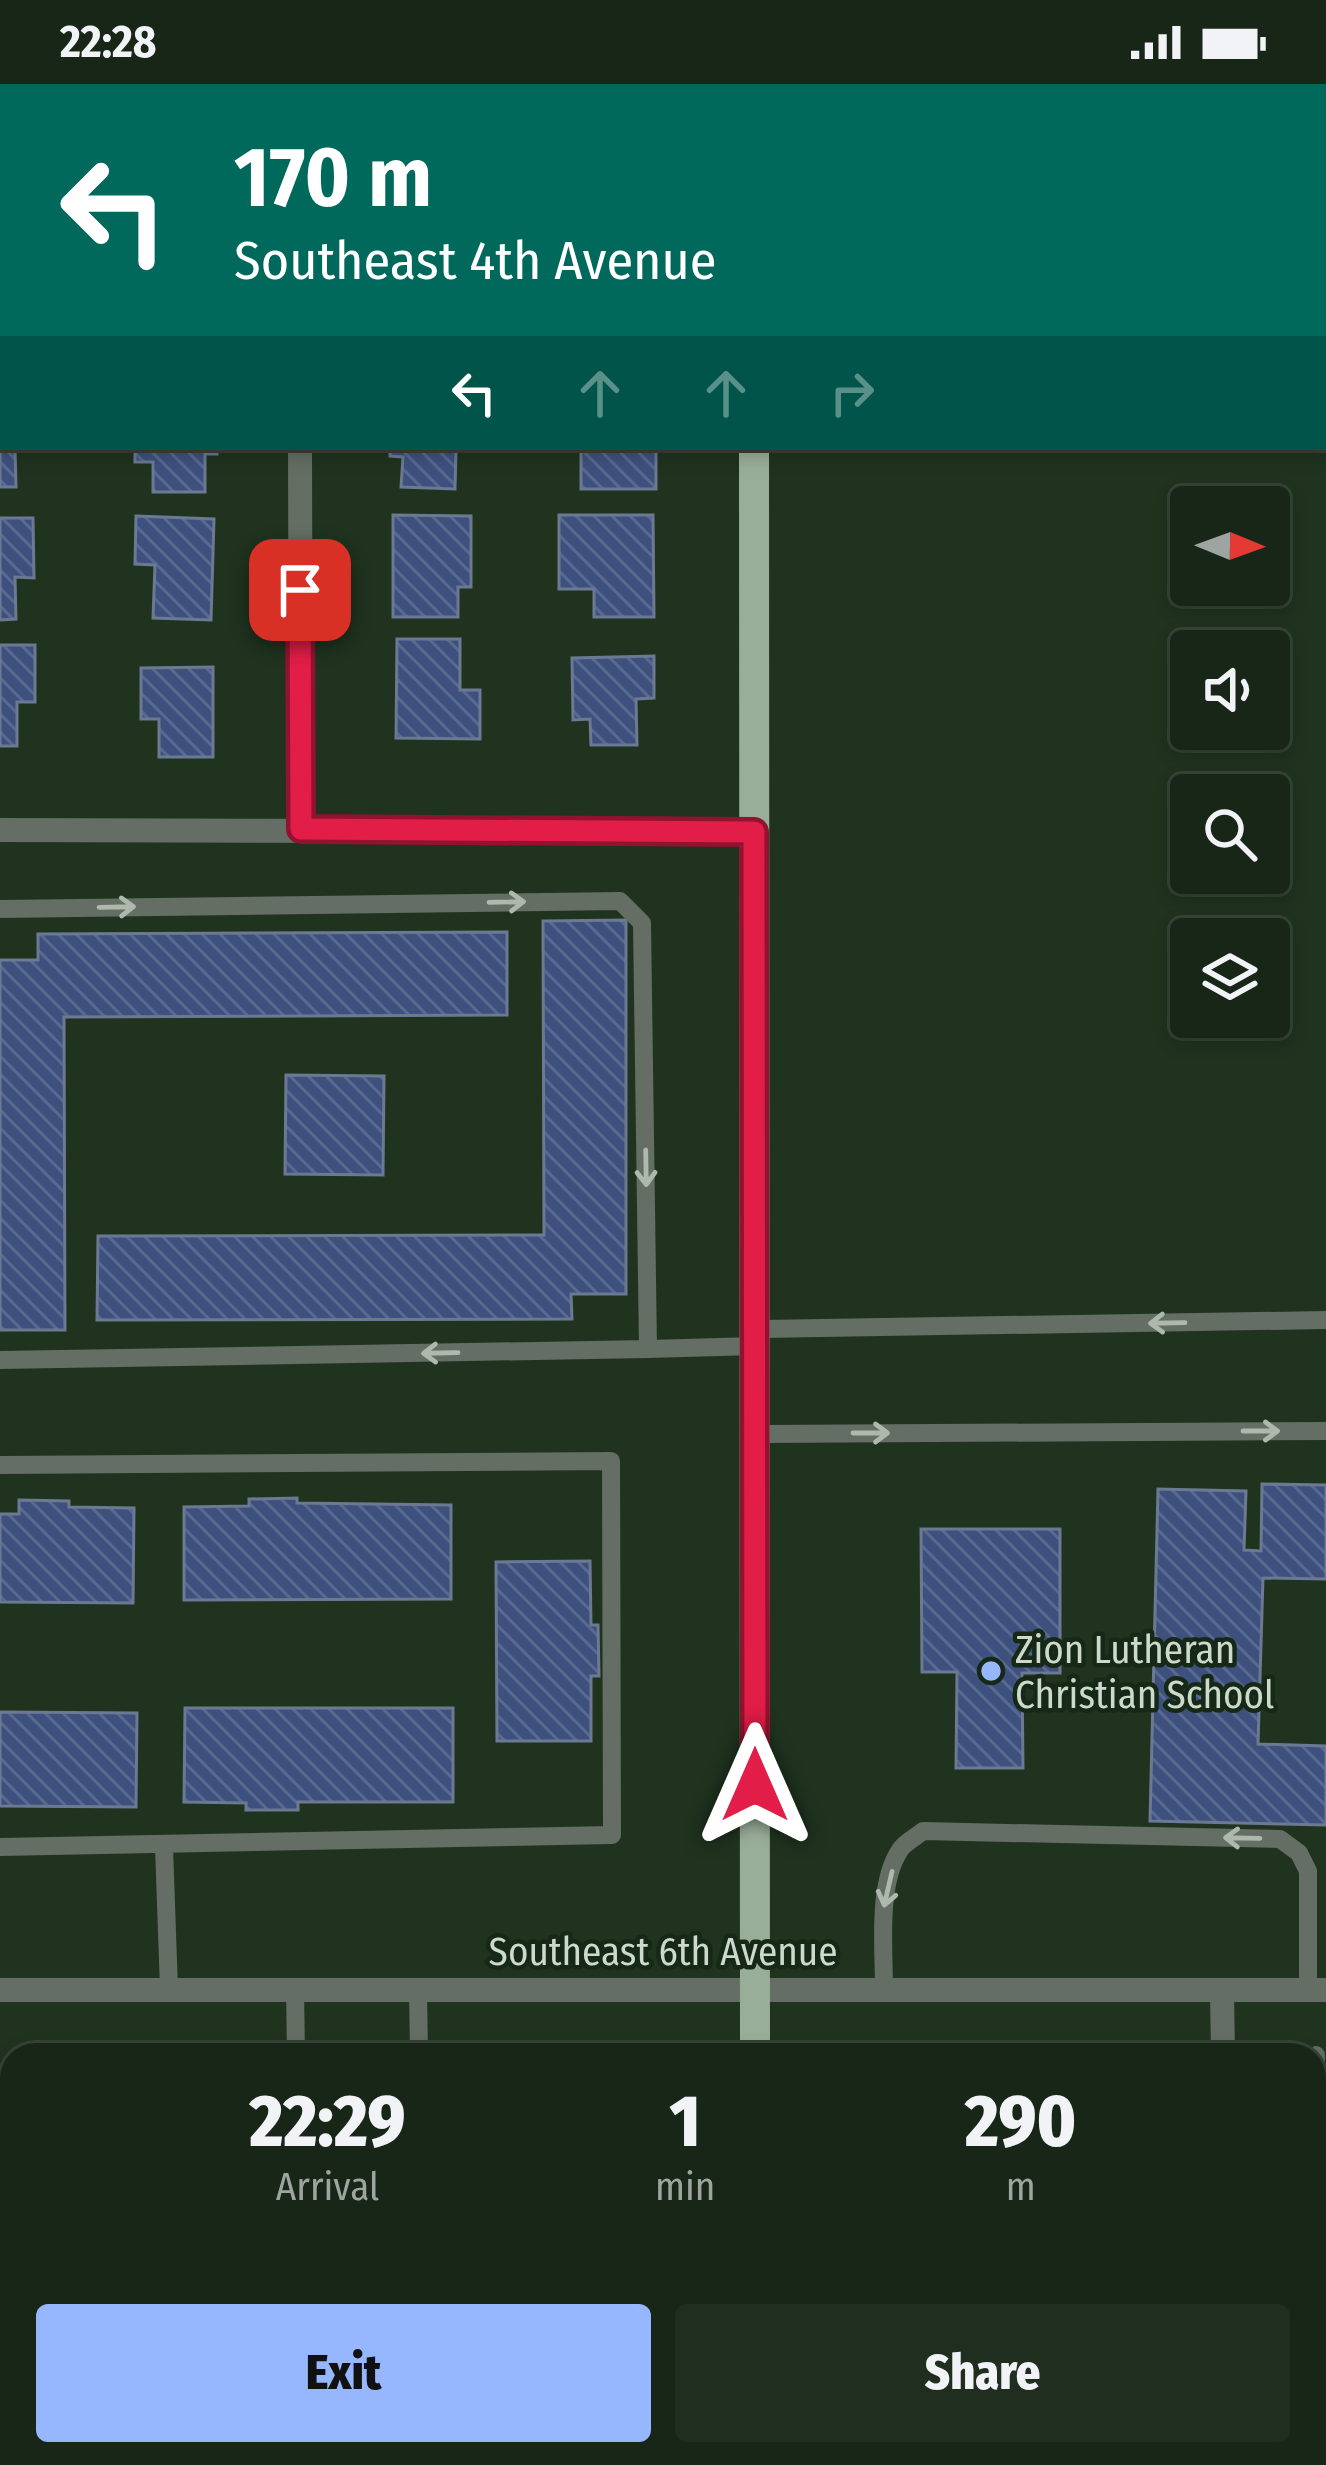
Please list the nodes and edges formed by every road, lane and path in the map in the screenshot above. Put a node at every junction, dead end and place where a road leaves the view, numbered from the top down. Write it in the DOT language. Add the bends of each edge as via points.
graph roads {
  1 [pos="300,450"];
  2 [pos="754,450"];
  3 [pos="301,829"];
  4 [pos="0,830"];
  5 [pos="754,832"];
  6 [pos="0,909"];
  7 [pos="1326,1320"];
  8 [pos="755,1337"];
  9 [pos="649,1349"];
  10 [pos="0,1360"];
  11 [pos="1326,1431"];
  12 [pos="754,1434"];
  13 [pos="0,1465"];
  14 [pos="0,1847"];
  15 [pos="164,1847"];
  16 [pos="418,1987"];
  17 [pos="755,1987"];
  18 [pos="295,1988"];
  19 [pos="884,1988"];
  20 [pos="169,1989"];
  21 [pos="0,1990"];
  22 [pos="1317,1990"];
  23 [pos="1222,1991"];
  24 [pos="296,2043"];
  25 [pos="419,2043"];
  26 [pos="755,2043"];
  27 [pos="1223,2043"];
  1 -- 3 [label="street"];
  2 -- 5 [label="main road"];
  3 -- 4 [label="street"];
  3 -- 5 [label="street"];
  5 -- 8 [label="main road"];
  6 -- 9 [label="lane, one-way" via="620,901 643,923"];
  7 -- 8 [label="lane, one-way"];
  8 -- 9 [label="lane"];
  8 -- 12 [label="main road"];
  9 -- 10 [label="lane, one-way"];
  12 -- 11 [label="lane, one-way"];
  12 -- 17 [label="main road"];
  13 -- 15 [label="lane" via="611,1461 613,1835"];
  14 -- 15 [label="lane"];
  15 -- 20 [label="lane"];
  16 -- 17 [label="street, Southeast 6th Avenue"];
  16 -- 18 [label="street, Southeast 6th Avenue"];
  16 -- 25 [label="lane"];
  17 -- 19 [label="street, Southeast 6th Avenue"];
  17 -- 26 [label="main road"];
  18 -- 20 [label="street, Southeast 6th Avenue"];
  18 -- 24 [label="lane"];
  22 -- 19 [label="lane, one-way" via="1308,1871 1280,1839 922,1831 900,1850 892,1873"];
  19 -- 23 [label="street, Southeast 6th Avenue"];
  20 -- 21 [label="street, Southeast 6th Avenue"];
  22 -- 23 [label="street, Southeast 6th Avenue"];
  23 -- 27 [label="street"];
}
